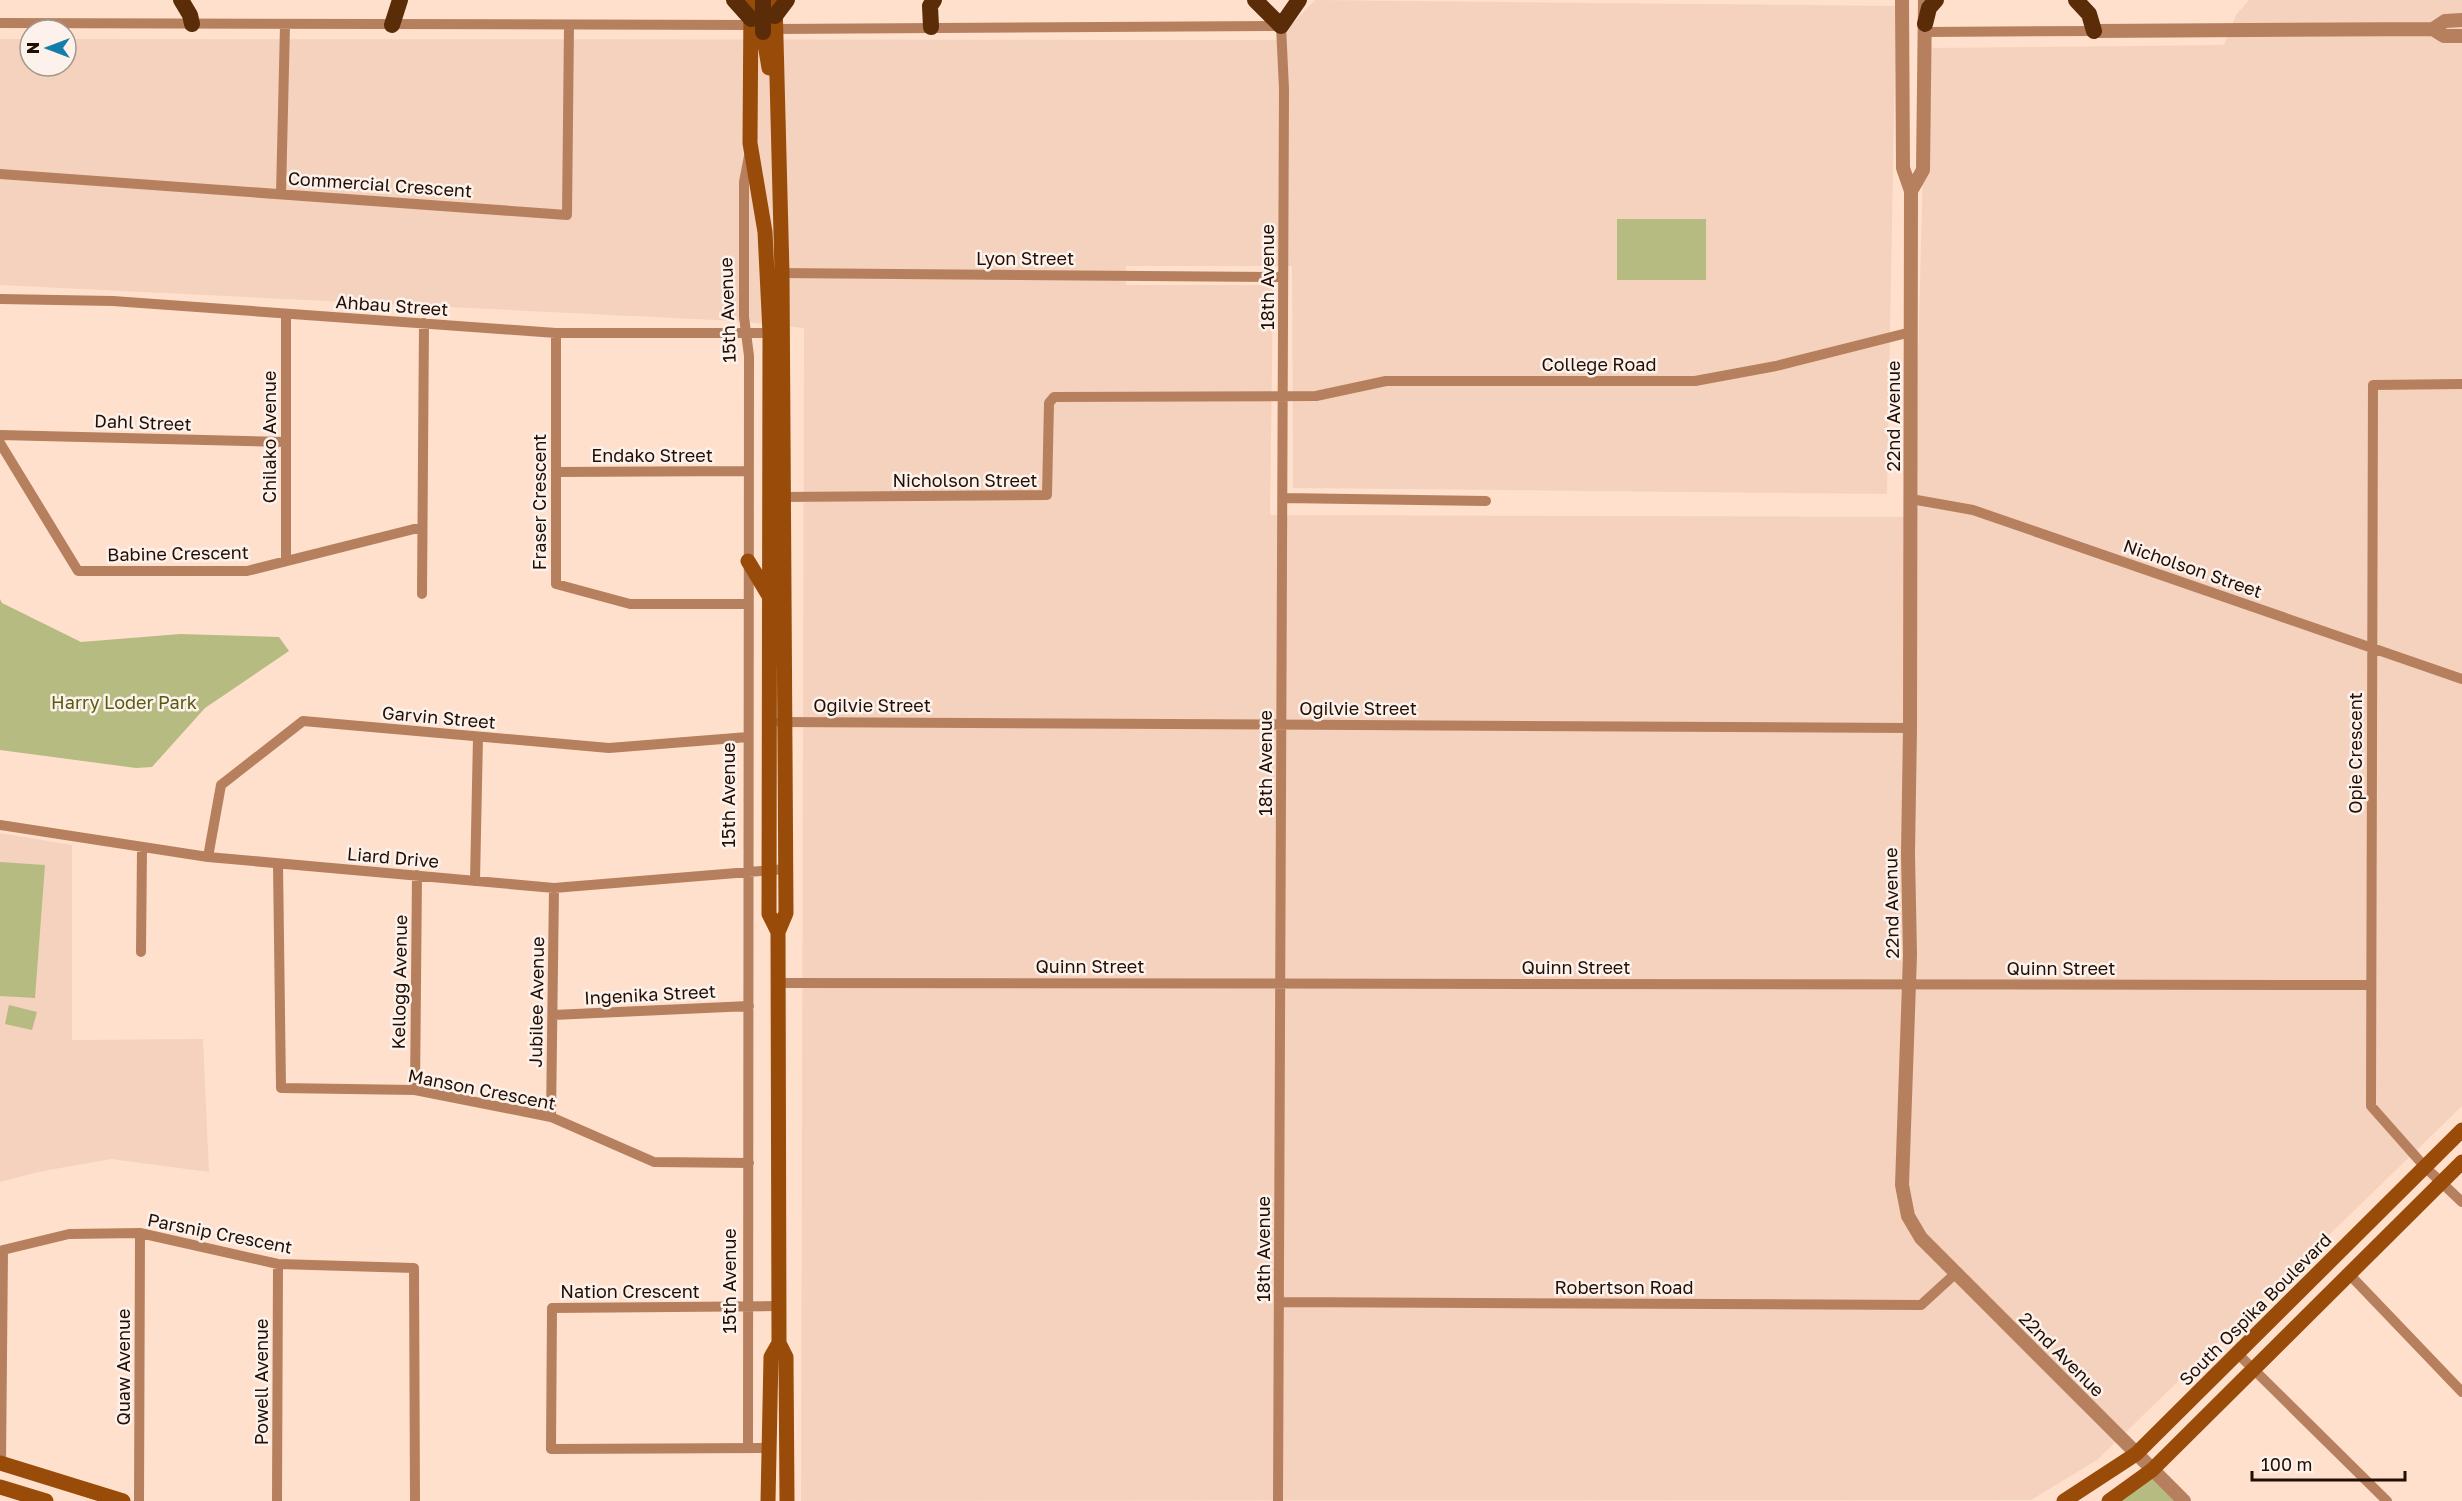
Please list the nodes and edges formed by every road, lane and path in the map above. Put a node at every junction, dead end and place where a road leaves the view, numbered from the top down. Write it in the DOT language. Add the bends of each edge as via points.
graph roads {
  1 [pos="181,0"];
  2 [pos="400,0"];
  3 [pos="734,0"];
  4 [pos="751,0"];
  5 [pos="763,0"];
  6 [pos="787,0"];
  7 [pos="1255,0"];
  8 [pos="1277,0"];
  9 [pos="1299,0"];
  10 [pos="1902,0"];
  11 [pos="1925,0"];
  12 [pos="1936,0"];
  13 [pos="2076,0"];
  14 [pos="930,2"];
  15 [pos="2089,7"];
  16 [pos="765,20"];
  17 [pos="2462,20"];
  18 [pos="0,23"];
  19 [pos="192,24"];
  20 [pos="285,25"];
  21 [pos="392,25"];
  22 [pos="569,25"];
  23 [pos="1281,26"];
  24 [pos="931,27"];
  25 [pos="1925,28"];
  26 [pos="2433,28"];
  27 [pos="2094,32"];
  28 [pos="2462,36"];
  29 [pos="750,143"];
  30 [pos="0,174"];
  31 [pos="1911,191"];
  32 [pos="281,194"];
  33 [pos="775,273"];
  34 [pos="1283,277"];
  35 [pos="0,299"];
  36 [pos="286,314"];
  37 [pos="424,323"];
  38 [pos="1911,332"];
  39 [pos="556,333"];
  40 [pos="746,333"];
  41 [pos="777,333"];
  42 [pos="2462,384"];
  43 [pos="1282,395"];
  44 [pos="0,435"];
  45 [pos="286,442"];
  46 [pos="0,443"];
  47 [pos="556,471"];
  48 [pos="748,471"];
  49 [pos="777,497"];
  50 [pos="1282,498"];
  51 [pos="1911,499"];
  52 [pos="1486,501"];
  53 [pos="422,527"];
  54 [pos="285,561"];
  55 [pos="748,561"];
  56 [pos="422,594"];
  57 [pos="770,597"];
  58 [pos="748,604"];
  59 [pos="2372,648"];
  60 [pos="2462,679"];
  61 [pos="770,722"];
  62 [pos="785,722"];
  63 [pos="1281,724"];
  64 [pos="1910,728"];
  65 [pos="478,737"];
  66 [pos="748,737"];
  67 [pos="0,825"];
  68 [pos="142,848"];
  69 [pos="208,857"];
  70 [pos="278,864"];
  71 [pos="786,869"];
  72 [pos="769,870"];
  73 [pos="748,872"];
  74 [pos="417,875"];
  75 [pos="475,881"];
  76 [pos="554,888"];
  77 [pos="778,932"];
  78 [pos="141,952"];
  79 [pos="780,982"];
  80 [pos="1280,983"];
  81 [pos="1909,985"];
  82 [pos="2371,985"];
  83 [pos="749,1006"];
  84 [pos="552,1015"];
  85 [pos="415,1090"];
  86 [pos="551,1117"];
  87 [pos="2462,1130"];
  88 [pos="2462,1162"];
  89 [pos="749,1163"];
  90 [pos="2425,1167"];
  91 [pos="2442,1182"];
  92 [pos="2462,1202"];
  93 [pos="140,1233"];
  94 [pos="278,1264"];
  95 [pos="1956,1273"];
  96 [pos="2349,1275"];
  97 [pos="1279,1302"];
  98 [pos="749,1306"];
  99 [pos="779,1306"];
  100 [pos="779,1343"];
  101 [pos="2238,1354"];
  102 [pos="2254,1369"];
  103 [pos="2462,1392"];
  104 [pos="748,1448"];
  105 [pos="768,1448"];
  106 [pos="2136,1454"];
  107 [pos="0,1464"];
  108 [pos="2152,1470"];
  109 [pos="0,1487"];
  110 [pos="46,1501"];
  111 [pos="123,1501"];
  112 [pos="139,1501"];
  113 [pos="278,1501"];
  114 [pos="414,1501"];
  115 [pos="768,1501"];
  116 [pos="787,1501"];
  117 [pos="1278,1501"];
  118 [pos="2064,1501"];
  119 [pos="2109,1501"];
  120 [pos="2184,1501"];
  121 [pos="2387,1501"];
  1 -- 19 [label="highway"];
  2 -- 21 [label="highway"];
  3 -- 16 [label="highway"];
  4 -- 16 [label="main road, 15th Avenue"];
  5 -- 16 [label="highway"];
  6 -- 16 [label="highway"];
  7 -- 23 [label="highway"];
  8 -- 23 [label="highway"];
  9 -- 23 [label="highway"];
  10 -- 31 [label="street, 22nd Avenue" via="1903,168"];
  11 -- 25 [label="street, 22nd Avenue"];
  12 -- 25 [label="highway" via="1929,8"];
  13 -- 15 [label="highway"];
  14 -- 24 [label="highway"];
  15 -- 27 [label="highway"];
  16 -- 22 [label="street"];
  16 -- 24 [label="street"];
  16 -- 29 [label="main road, 15th Avenue"];
  16 -- 33 [label="main road, 15th Avenue" via="772,91 778,109"];
  17 -- 26 [label="street" via="2445,21"];
  18 -- 19 [label="street"];
  19 -- 20 [label="street"];
  20 -- 21 [label="street"];
  20 -- 32 [label="street"];
  21 -- 22 [label="street"];
  22 -- 32 [label="street, Commercial Crescent" via="567,215"];
  23 -- 24 [label="street"];
  23 -- 34 [label="street, 18th Avenue"];
  25 -- 27 [label="street"];
  25 -- 31 [label="street, 22nd Avenue" via="1923,170"];
  26 -- 27 [label="street"];
  26 -- 28 [label="street" via="2444,36"];
  29 -- 33 [label="main road, 15th Avenue"];
  29 -- 40 [label="street, 15th Avenue" via="744,182"];
  30 -- 32 [label="street, Commercial Crescent"];
  31 -- 38 [label="street, 22nd Avenue"];
  33 -- 34 [label="street, Lyon Street"];
  33 -- 41 [label="main road, 15th Avenue"];
  34 -- 43 [label="street, 18th Avenue"];
  35 -- 36 [label="street, Ahbau Street" via="112,301"];
  36 -- 37 [label="street, Ahbau Street"];
  36 -- 45 [label="street, Chilako Avenue"];
  37 -- 39 [label="street, Ahbau Street"];
  37 -- 53 [label="street"];
  38 -- 43 [label="street, College Road" via="1776,366 1695,381 1386,381 1317,396"];
  38 -- 51 [label="street, 22nd Avenue"];
  39 -- 40 [label="street, Ahbau Street"];
  39 -- 47 [label="street, Fraser Crescent"];
  40 -- 41 [label="street, Ahbau Street"];
  40 -- 48 [label="street, 15th Avenue"];
  41 -- 49 [label="main road, 15th Avenue"];
  42 -- 59 [label="street, Opie Crescent" via="2373,385"];
  43 -- 49 [label="street, Nicholson Street" via="1054,397 1049,403 1048,492 1044,496"];
  43 -- 50 [label="street, 18th Avenue"];
  44 -- 45 [label="street, Dahl Street"];
  45 -- 54 [label="street, Chilako Avenue"];
  46 -- 54 [label="street, Babine Crescent" via="78,571 247,571"];
  47 -- 48 [label="street, Endako Street"];
  47 -- 58 [label="street, Fraser Crescent" via="556,584 630,604"];
  48 -- 55 [label="street, 15th Avenue"];
  49 -- 57 [label="main road, 15th Avenue"];
  49 -- 62 [label="main road, 15th Avenue"];
  50 -- 52 [label="street"];
  50 -- 63 [label="street, 18th Avenue"];
  51 -- 59 [label="street, Nicholson Street" via="1973,510"];
  51 -- 64 [label="street, 22nd Avenue"];
  53 -- 54 [label="street, Babine Crescent"];
  53 -- 56 [label="street"];
  55 -- 57 [label="main road"];
  55 -- 58 [label="street, 15th Avenue"];
  57 -- 61 [label="main road, 15th Avenue"];
  58 -- 66 [label="street, 15th Avenue"];
  59 -- 60 [label="street, Nicholson Street"];
  59 -- 82 [label="street, Opie Crescent"];
  61 -- 62 [label="street, Ogilvie Street"];
  61 -- 72 [label="main road, 15th Avenue"];
  62 -- 63 [label="street, Ogilvie Street"];
  62 -- 71 [label="main road, 15th Avenue"];
  63 -- 64 [label="street, Ogilvie Street"];
  63 -- 80 [label="street, 18th Avenue"];
  64 -- 81 [label="street, 22nd Avenue"];
  65 -- 66 [label="street, Garvin Street" via="609,748"];
  65 -- 69 [label="street, Garvin Street" via="303,722 221,785"];
  65 -- 75 [label="street"];
  66 -- 73 [label="street, 15th Avenue"];
  67 -- 68 [label="street, Liard Drive"];
  68 -- 69 [label="street, Liard Drive"];
  68 -- 78 [label="street"];
  69 -- 70 [label="street, Liard Drive"];
  70 -- 74 [label="street, Liard Drive"];
  70 -- 85 [label="street, Manson Crescent" via="281,1088"];
  71 -- 72 [label="street, Liard Drive"];
  71 -- 77 [label="main road, 15th Avenue" via="786,913"];
  72 -- 73 [label="street, Liard Drive"];
  72 -- 77 [label="main road, 15th Avenue" via="769,914"];
  73 -- 76 [label="street, Liard Drive"];
  73 -- 83 [label="street, 15th Avenue"];
  74 -- 75 [label="street, Liard Drive"];
  74 -- 85 [label="street, Kellogg Avenue"];
  75 -- 76 [label="street, Liard Drive"];
  76 -- 84 [label="street, Jubilee Avenue"];
  77 -- 79 [label="main road, 15th Avenue"];
  79 -- 80 [label="street, Quinn Street"];
  79 -- 99 [label="main road, 15th Avenue"];
  80 -- 81 [label="street, Quinn Street"];
  80 -- 97 [label="street, 18th Avenue"];
  81 -- 82 [label="street, Quinn Street"];
  81 -- 95 [label="street, 22nd Avenue" via="1902,1185 1908,1216 1921,1238"];
  82 -- 90 [label="street, Opie Crescent" via="2371,1106"];
  83 -- 84 [label="street, Ingenika Street"];
  83 -- 89 [label="street, 15th Avenue"];
  84 -- 86 [label="street, Jubilee Avenue"];
  85 -- 86 [label="street, Manson Crescent"];
  86 -- 89 [label="street, Manson Crescent" via="654,1162"];
  87 -- 90 [label="main road, South Ospika Boulevard"];
  88 -- 91 [label="main road"];
  89 -- 98 [label="street, 15th Avenue"];
  90 -- 91 [label="street, Opie Crescent"];
  90 -- 101 [label="main road, South Ospika Boulevard"];
  91 -- 92 [label="street, Opie Crescent"];
  91 -- 96 [label="main road"];
  93 -- 94 [label="street, Parsnip Crescent"];
  93 -- 107 [label="street, Parsnip Crescent" via="69,1234 3,1250"];
  93 -- 112 [label="street, Quaw Avenue"];
  94 -- 113 [label="street, Powell Avenue"];
  94 -- 114 [label="street, Parsnip Crescent" via="414,1268"];
  95 -- 97 [label="street, Robertson Road" via="1921,1305"];
  95 -- 106 [label="street, 22nd Avenue"];
  96 -- 102 [label="main road"];
  96 -- 103 [label="street"];
  97 -- 117 [label="street, 18th Avenue"];
  98 -- 99 [label="street, Nation Crescent"];
  98 -- 104 [label="street, 15th Avenue"];
  98 -- 104 [label="street, Nation Crescent" via="552,1308 551,1449"];
  99 -- 100 [label="main road, 15th Avenue"];
  100 -- 105 [label="main road, 15th Avenue" via="771,1357"];
  100 -- 116 [label="main road, 15th Avenue" via="786,1357"];
  101 -- 102 [label="street"];
  101 -- 106 [label="main road, South Ospika Boulevard"];
  102 -- 108 [label="main road"];
  102 -- 121 [label="street"];
  104 -- 105 [label="street, Nation Crescent"];
  105 -- 115 [label="main road, 15th Avenue"];
  106 -- 108 [label="street, 22nd Avenue"];
  106 -- 118 [label="main road, South Ospika Boulevard"];
  107 -- 111 [label="main road"];
  108 -- 119 [label="main road"];
  108 -- 120 [label="street, 22nd Avenue"];
  109 -- 110 [label="main road"];
}
